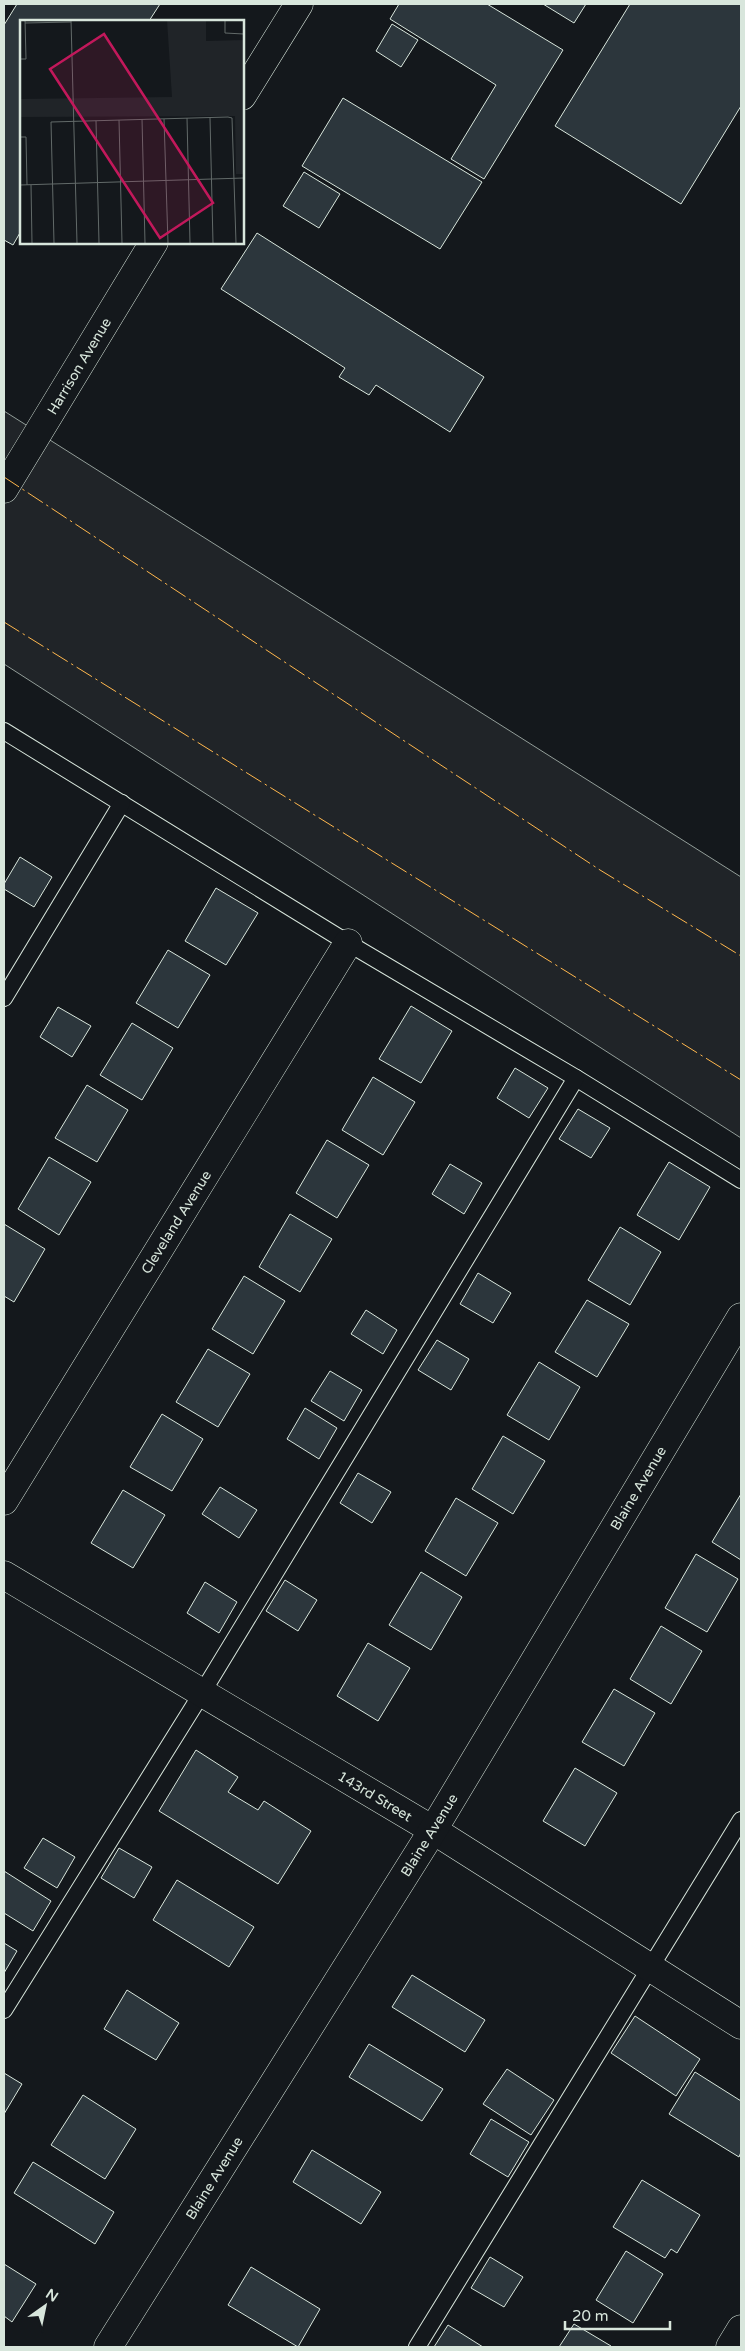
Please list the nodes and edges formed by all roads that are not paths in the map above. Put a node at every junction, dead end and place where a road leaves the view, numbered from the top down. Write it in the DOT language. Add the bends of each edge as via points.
graph roads {
  1 [pos="299,4"];
  2 [pos="244,93"];
  3 [pos="153,244"];
  4 [pos="4,489"];
  5 [pos="4,731"];
  6 [pos="122,804"];
  7 [pos="348,943"];
  8 [pos="4,998"];
  9 [pos="576,1078"];
  10 [pos="741,1180"];
  11 [pos="741,1317"];
  12 [pos="4,1501"];
  13 [pos="4,1575"];
  14 [pos="202,1693"];
  15 [pos="741,1820"];
  16 [pos="433,1830"];
  17 [pos="650,1967"];
  18 [pos="4,2010"];
  19 [pos="741,2025"];
  20 [pos="741,2329"];
  21 [pos="108,2347"];
  22 [pos="417,2347"];
  23 [pos="730,2347"];
  1 -- 2 [label="street"];
  3 -- 4 [label="street, Harrison Avenue"];
  5 -- 6 [label="lane"];
  6 -- 7 [label="lane"];
  6 -- 8 [label="lane"];
  7 -- 9 [label="lane"];
  7 -- 12 [label="street, Cleveland Avenue"];
  9 -- 10 [label="lane"];
  9 -- 14 [label="lane"];
  11 -- 16 [label="street, Blaine Avenue"];
  13 -- 14 [label="street, 143rd Street"];
  14 -- 16 [label="street, 143rd Street"];
  14 -- 18 [label="lane"];
  15 -- 17 [label="lane"];
  16 -- 17 [label="street, 143rd Street"];
  16 -- 21 [label="street, Blaine Avenue"];
  17 -- 19 [label="street, 143rd Street"];
  17 -- 22 [label="lane"];
  20 -- 23 [label="street"];
}
